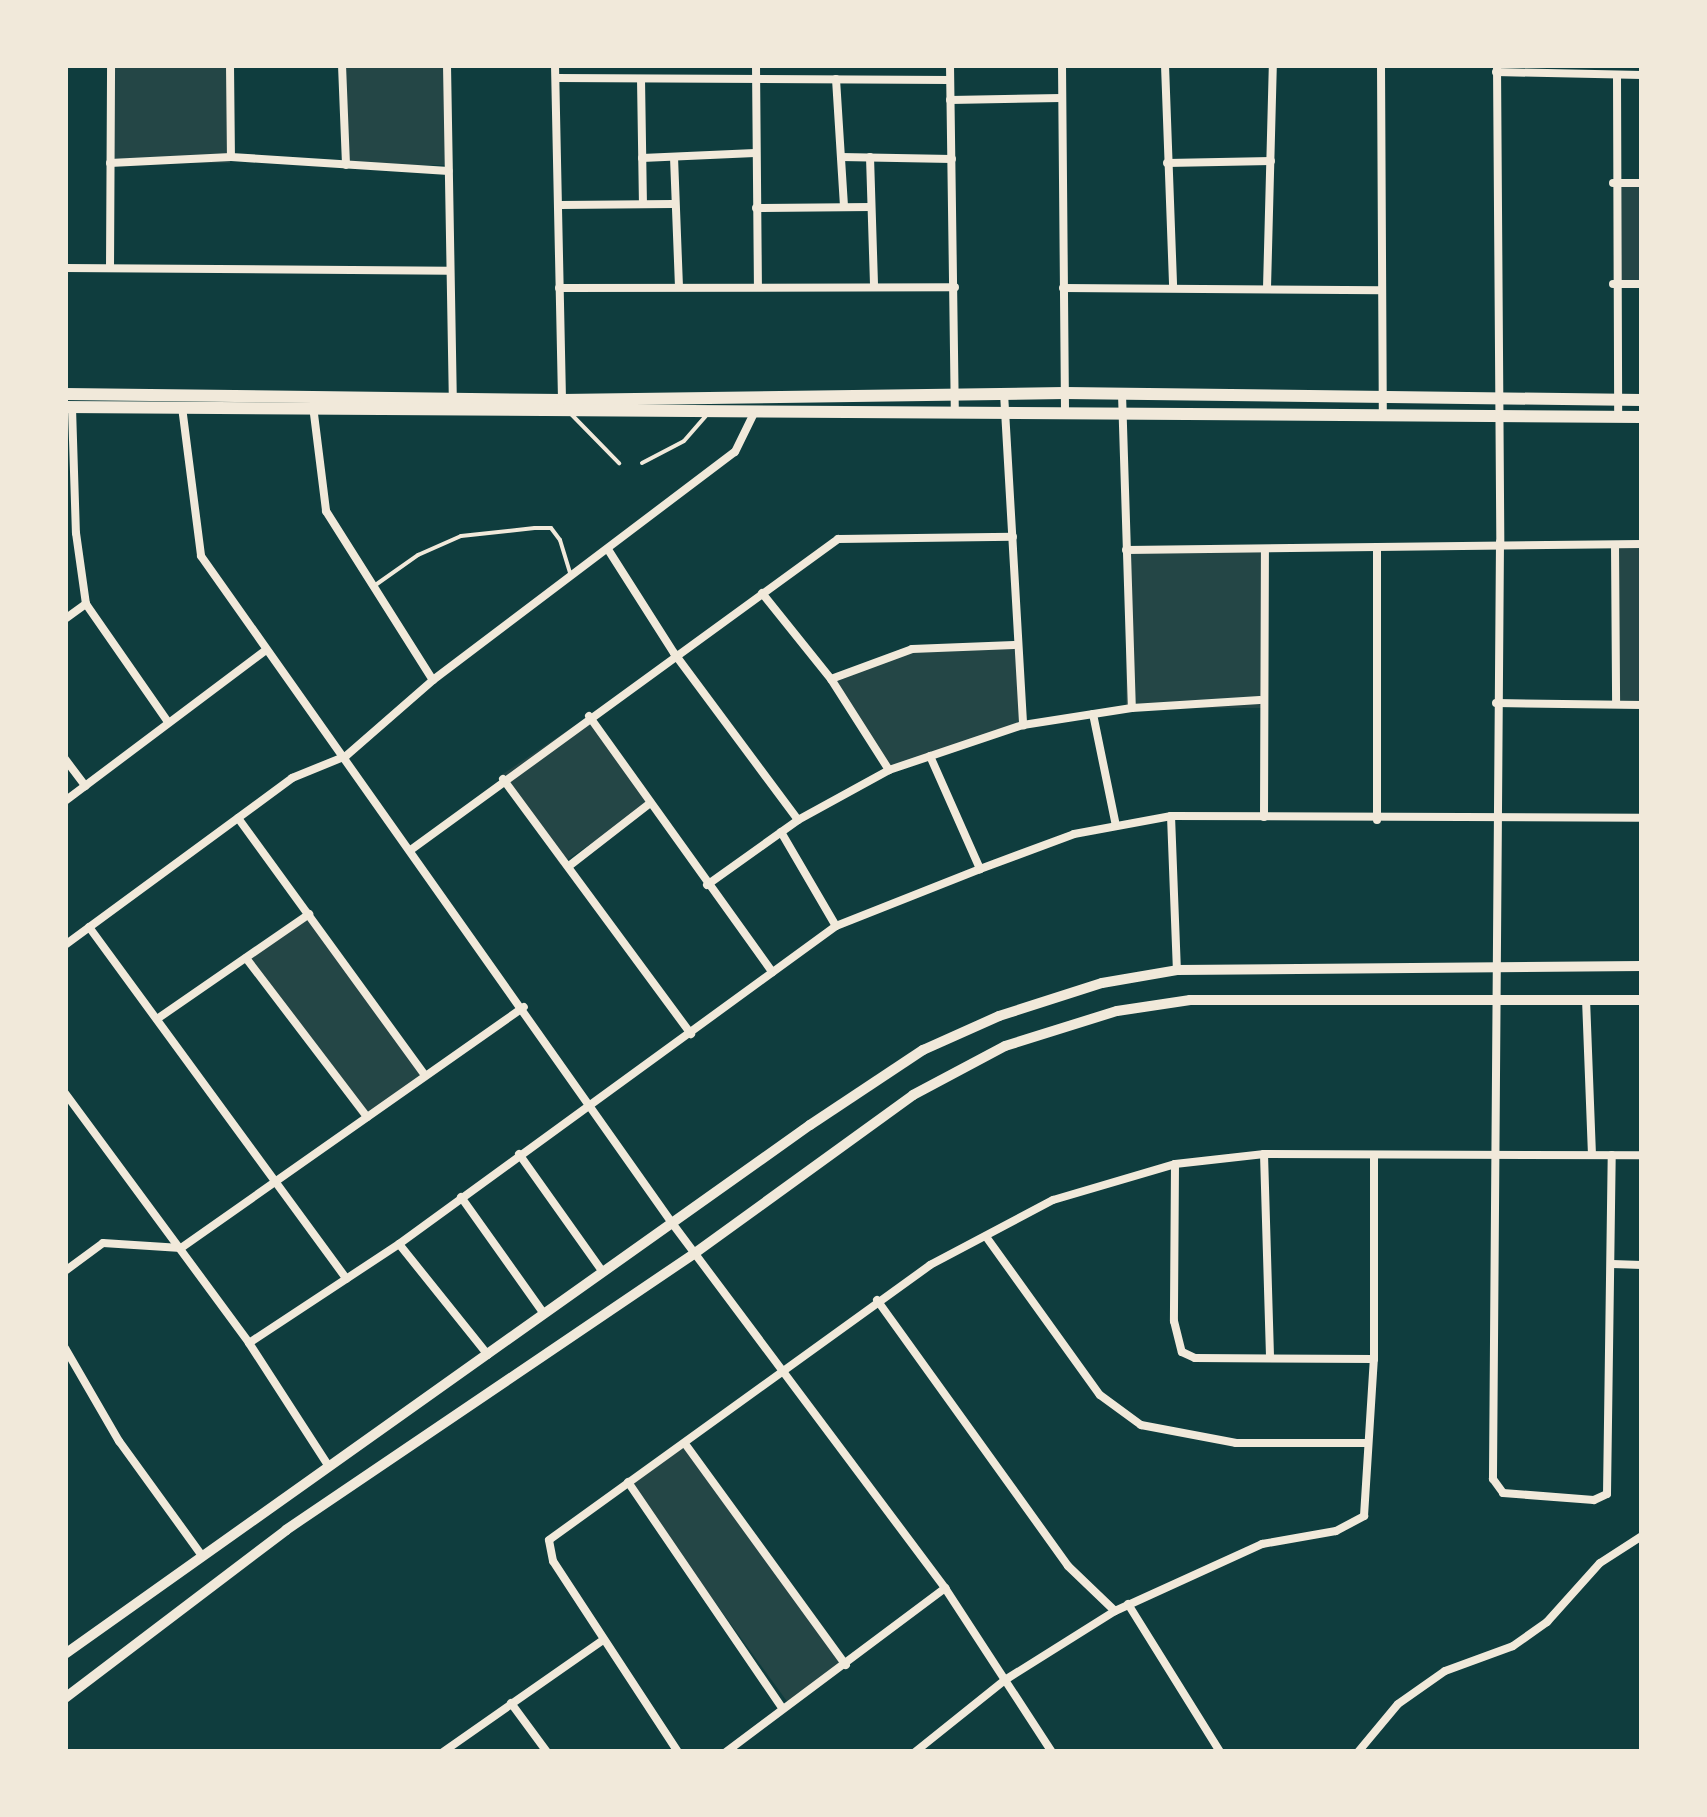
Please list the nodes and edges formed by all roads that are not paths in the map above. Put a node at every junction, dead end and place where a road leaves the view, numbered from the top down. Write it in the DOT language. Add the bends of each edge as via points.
graph roads {
  1 [pos="111,65"];
  2 [pos="230,65"];
  3 [pos="342,65"];
  4 [pos="447,65"];
  5 [pos="556,65"];
  6 [pos="676,65"];
  7 [pos="756,65"];
  8 [pos="872,65"];
  9 [pos="950,65"];
  10 [pos="1062,65"];
  11 [pos="1165,65"];
  12 [pos="1273,65"];
  13 [pos="1380,65"];
  14 [pos="1496,68"];
  15 [pos="1618,75"];
  16 [pos="1642,75"];
  17 [pos="676,77"];
  18 [pos="755,77"];
  19 [pos="556,78"];
  20 [pos="641,78"];
  21 [pos="836,79"];
  22 [pos="871,79"];
  23 [pos="950,80"];
  24 [pos="1062,98"];
  25 [pos="950,100"];
  26 [pos="755,153"];
  27 [pos="231,157"];
  28 [pos="674,157"];
  29 [pos="841,157"];
  30 [pos="642,158"];
  31 [pos="870,158"];
  32 [pos="952,159"];
  33 [pos="1271,161"];
  34 [pos="110,163"];
  35 [pos="1167,164"];
  36 [pos="346,165"];
  37 [pos="449,171"];
  38 [pos="1613,183"];
  39 [pos="1642,183"];
  40 [pos="643,204"];
  41 [pos="673,204"];
  42 [pos="560,205"];
  43 [pos="844,206"];
  44 [pos="871,207"];
  45 [pos="756,208"];
  46 [pos="65,268"];
  47 [pos="110,268"];
  48 [pos="450,271"];
  49 [pos="1613,284"];
  50 [pos="1642,284"];
  51 [pos="678,286"];
  52 [pos="758,286"];
  53 [pos="874,286"];
  54 [pos="955,287"];
  55 [pos="559,288"];
  56 [pos="1063,288"];
  57 [pos="1173,288"];
  58 [pos="1267,288"];
  59 [pos="1380,290"];
  60 [pos="953,393"];
  61 [pos="1004,393"];
  62 [pos="1064,393"];
  63 [pos="1122,394"];
  64 [pos="755,396"];
  65 [pos="1383,397"];
  66 [pos="69,400"];
  67 [pos="1617,400"];
  68 [pos="1642,400"];
  69 [pos="182,402"];
  70 [pos="312,403"];
  71 [pos="453,404"];
  72 [pos="1498,406"];
  73 [pos="566,409"];
  74 [pos="954,410"];
  75 [pos="754,411"];
  76 [pos="1004,411"];
  77 [pos="1122,411"];
  78 [pos="710,412"];
  79 [pos="1064,412"];
  80 [pos="1383,414"];
  81 [pos="1618,416"];
  82 [pos="1642,417"];
  83 [pos="619,463"];
  84 [pos="642,463"];
  85 [pos="65,532"];
  86 [pos="76,533"];
  87 [pos="1013,537"];
  88 [pos="1500,542"];
  89 [pos="1642,544"];
  90 [pos="1615,545"];
  91 [pos="1377,548"];
  92 [pos="1126,550"];
  93 [pos="1265,550"];
  94 [pos="609,551"];
  95 [pos="571,578"];
  96 [pos="374,587"];
  97 [pos="762,593"];
  98 [pos="86,604"];
  99 [pos="65,620"];
  100 [pos="1014,645"];
  101 [pos="266,650"];
  102 [pos="674,654"];
  103 [pos="831,679"];
  104 [pos="433,680"];
  105 [pos="1260,700"];
  106 [pos="1496,702"];
  107 [pos="1616,704"];
  108 [pos="1642,705"];
  109 [pos="1132,708"];
  110 [pos="1093,714"];
  111 [pos="589,716"];
  112 [pos="168,722"];
  113 [pos="1023,725"];
  114 [pos="346,756"];
  115 [pos="930,756"];
  116 [pos="65,759"];
  117 [pos="889,770"];
  118 [pos="503,779"];
  119 [pos="86,786"];
  120 [pos="65,801"];
  121 [pos="650,804"];
  122 [pos="1172,816"];
  123 [pos="238,818"];
  124 [pos="1264,818"];
  125 [pos="1494,818"];
  126 [pos="1642,818"];
  127 [pos="798,820"];
  128 [pos="1377,820"];
  129 [pos="1116,826"];
  130 [pos="781,832"];
  131 [pos="412,849"];
  132 [pos="568,866"];
  133 [pos="980,869"];
  134 [pos="708,885"];
  135 [pos="309,914"];
  136 [pos="836,926"];
  137 [pos="88,927"];
  138 [pos="65,945"];
  139 [pos="246,958"];
  140 [pos="1493,966"];
  141 [pos="1642,966"];
  142 [pos="1177,970"];
  143 [pos="772,972"];
  144 [pos="1492,997"];
  145 [pos="1586,998"];
  146 [pos="1642,1000"];
  147 [pos="524,1008"];
  148 [pos="157,1019"];
  149 [pos="691,1034"];
  150 [pos="424,1074"];
  151 [pos="65,1093"];
  152 [pos="590,1105"];
  153 [pos="74,1106"];
  154 [pos="65,1112"];
  155 [pos="367,1116"];
  156 [pos="519,1154"];
  157 [pos="1264,1154"];
  158 [pos="1492,1154"];
  159 [pos="1374,1155"];
  160 [pos="1592,1155"];
  161 [pos="1612,1155"];
  162 [pos="1642,1155"];
  163 [pos="1176,1164"];
  164 [pos="274,1184"];
  165 [pos="461,1197"];
  166 [pos="672,1223"];
  167 [pos="988,1238"];
  168 [pos="399,1244"];
  169 [pos="182,1248"];
  170 [pos="695,1253"];
  171 [pos="1612,1264"];
  172 [pos="1642,1265"];
  173 [pos="65,1271"];
  174 [pos="603,1272"];
  175 [pos="347,1279"];
  176 [pos="877,1300"];
  177 [pos="544,1314"];
  178 [pos="249,1343"];
  179 [pos="65,1348"];
  180 [pos="488,1355"];
  181 [pos="1270,1355"];
  182 [pos="1374,1359"];
  183 [pos="782,1370"];
  184 [pos="1368,1443"];
  185 [pos="686,1445"];
  186 [pos="328,1465"];
  187 [pos="628,1482"];
  188 [pos="1642,1536"];
  189 [pos="200,1552"];
  190 [pos="945,1588"];
  191 [pos="1128,1604"];
  192 [pos="1115,1611"];
  193 [pos="602,1640"];
  194 [pos="65,1654"];
  195 [pos="846,1665"];
  196 [pos="1005,1680"];
  197 [pos="65,1698"];
  198 [pos="511,1703"];
  199 [pos="782,1708"];
  200 [pos="443,1752"];
  201 [pos="547,1752"];
  202 [pos="678,1752"];
  203 [pos="726,1752"];
  204 [pos="915,1752"];
  205 [pos="1052,1752"];
  206 [pos="1220,1752"];
  207 [pos="1358,1752"];
  1 -- 34 [label="street"];
  2 -- 27 [label="street"];
  3 -- 36 [label="street"];
  4 -- 37 [label="street"];
  5 -- 19 [label="street"];
  6 -- 17 [label="street"];
  7 -- 18 [label="street"];
  8 -- 22 [label="street"];
  9 -- 23 [label="street"];
  10 -- 24 [label="street"];
  11 -- 35 [label="street"];
  12 -- 33 [label="street"];
  13 -- 59 [label="street"];
  14 -- 15 [label="street"];
  14 -- 72 [label="street"];
  15 -- 16 [label="street"];
  15 -- 38 [label="street"];
  17 -- 18 [label="street"];
  17 -- 20 [label="street"];
  18 -- 21 [label="street"];
  18 -- 26 [label="street"];
  19 -- 20 [label="street"];
  19 -- 42 [label="street"];
  20 -- 30 [label="street"];
  21 -- 22 [label="street"];
  21 -- 29 [label="street"];
  22 -- 23 [label="street"];
  23 -- 25 [label="street"];
  24 -- 25 [label="street"];
  24 -- 56 [label="street"];
  25 -- 32 [label="street"];
  26 -- 28 [label="street"];
  26 -- 45 [label="street"];
  27 -- 34 [label="street"];
  27 -- 36 [label="street"];
  28 -- 30 [label="street"];
  28 -- 41 [label="street"];
  29 -- 31 [label="street"];
  29 -- 43 [label="street"];
  30 -- 40 [label="street"];
  31 -- 32 [label="street"];
  31 -- 44 [label="street"];
  32 -- 54 [label="street"];
  33 -- 35 [label="street"];
  33 -- 58 [label="street"];
  34 -- 47 [label="street"];
  35 -- 57 [label="street"];
  36 -- 37 [label="street"];
  37 -- 48 [label="street"];
  38 -- 39 [label="street"];
  38 -- 49 [label="street"];
  40 -- 41 [label="street"];
  40 -- 42 [label="street"];
  41 -- 51 [label="street"];
  42 -- 55 [label="street"];
  43 -- 44 [label="street"];
  43 -- 45 [label="street"];
  44 -- 53 [label="street"];
  45 -- 52 [label="street"];
  46 -- 47 [label="street"];
  47 -- 48 [label="street"];
  48 -- 71 [label="street"];
  49 -- 50 [label="street"];
  49 -- 67 [label="street"];
  51 -- 52 [label="street"];
  51 -- 55 [label="street"];
  52 -- 53 [label="street"];
  53 -- 54 [label="street"];
  54 -- 60 [label="street"];
  55 -- 73 [label="street"];
  56 -- 57 [label="street"];
  56 -- 62 [label="street"];
  57 -- 58 [label="street"];
  58 -- 59 [label="street"];
  59 -- 65 [label="street"];
  60 -- 61 [label="main road"];
  60 -- 64 [label="main road"];
  60 -- 74 [label="street"];
  61 -- 62 [label="main road"];
  61 -- 76 [label="street"];
  62 -- 63 [label="main road"];
  62 -- 79 [label="street"];
  63 -- 65 [label="main road"];
  63 -- 77 [label="street"];
  64 -- 73 [label="main road"];
  64 -- 75 [label="street"];
  65 -- 72 [label="main road"];
  65 -- 80 [label="street"];
  66 -- 69 [label="main road"];
  66 -- 86 [label="street"];
  67 -- 68 [label="main road"];
  67 -- 72 [label="main road"];
  67 -- 81 [label="street"];
  69 -- 70 [label="main road"];
  69 -- 101 [label="street" via="201,556"];
  70 -- 71 [label="main road"];
  70 -- 96 [label="street" via="326,512"];
  71 -- 73 [label="main road"];
  72 -- 80 [label="main road"];
  72 -- 81 [label="main road"];
  72 -- 88 [label="street"];
  73 -- 78 [label="main road"];
  73 -- 83 [label="lane"];
  74 -- 75 [label="main road"];
  74 -- 76 [label="main road"];
  75 -- 78 [label="main road"];
  75 -- 94 [label="street" via="735,452"];
  76 -- 79 [label="main road"];
  76 -- 87 [label="street"];
  77 -- 79 [label="main road"];
  77 -- 80 [label="main road"];
  77 -- 92 [label="street"];
  78 -- 84 [label="lane" via="684,441"];
  81 -- 82 [label="main road"];
  85 -- 86 [label="street"];
  86 -- 98 [label="street"];
  87 -- 97 [label="street" via="838,539"];
  87 -- 100 [label="street"];
  88 -- 90 [label="street"];
  88 -- 91 [label="street"];
  88 -- 106 [label="street"];
  89 -- 90 [label="street"];
  90 -- 107 [label="street"];
  91 -- 93 [label="street"];
  91 -- 128 [label="street"];
  92 -- 93 [label="street"];
  92 -- 109 [label="street"];
  93 -- 105 [label="street"];
  94 -- 95 [label="street"];
  94 -- 102 [label="street"];
  95 -- 96 [label="lane" via="560,540 551,528 535,528 460,536 418,555"];
  95 -- 104 [label="street"];
  96 -- 104 [label="street"];
  97 -- 102 [label="street"];
  97 -- 103 [label="street"];
  98 -- 99 [label="street"];
  98 -- 112 [label="street"];
  100 -- 103 [label="street" via="912,649"];
  100 -- 113 [label="street"];
  101 -- 112 [label="street"];
  101 -- 114 [label="street"];
  102 -- 111 [label="street"];
  102 -- 127 [label="street"];
  103 -- 117 [label="street"];
  104 -- 114 [label="street"];
  105 -- 109 [label="street"];
  105 -- 124 [label="street"];
  106 -- 107 [label="street"];
  106 -- 125 [label="street"];
  107 -- 108 [label="street"];
  109 -- 110 [label="street"];
  110 -- 113 [label="street"];
  110 -- 129 [label="street"];
  111 -- 118 [label="street"];
  111 -- 121 [label="street"];
  112 -- 119 [label="street"];
  113 -- 115 [label="street"];
  114 -- 123 [label="street" via="292,778"];
  114 -- 131 [label="street"];
  115 -- 117 [label="street"];
  115 -- 133 [label="street"];
  116 -- 119 [label="street"];
  117 -- 127 [label="street"];
  118 -- 131 [label="street"];
  118 -- 132 [label="street"];
  119 -- 120 [label="street"];
  121 -- 132 [label="street"];
  121 -- 134 [label="street"];
  122 -- 124 [label="street"];
  122 -- 129 [label="street"];
  122 -- 142 [label="street"];
  123 -- 135 [label="street"];
  123 -- 137 [label="street"];
  124 -- 128 [label="street"];
  125 -- 126 [label="street"];
  125 -- 128 [label="street"];
  125 -- 140 [label="street"];
  127 -- 130 [label="street"];
  129 -- 133 [label="street" via="1074,834"];
  130 -- 134 [label="street"];
  130 -- 136 [label="street"];
  131 -- 147 [label="street"];
  132 -- 149 [label="street"];
  133 -- 136 [label="street"];
  134 -- 143 [label="street"];
  135 -- 139 [label="street"];
  135 -- 150 [label="street"];
  136 -- 143 [label="street"];
  137 -- 138 [label="street"];
  137 -- 148 [label="street"];
  139 -- 148 [label="street"];
  139 -- 155 [label="street"];
  140 -- 141 [label="street"];
  140 -- 142 [label="street"];
  140 -- 144 [label="street"];
  142 -- 166 [label="street" via="1065,994 922,1050"];
  143 -- 149 [label="street"];
  144 -- 145 [label="street"];
  144 -- 158 [label="street"];
  144 -- 170 [label="street" via="1157,1003 1022,1040 913,1095"];
  145 -- 146 [label="street"];
  145 -- 160 [label="street"];
  147 -- 150 [label="street"];
  147 -- 152 [label="street"];
  148 -- 164 [label="street"];
  149 -- 152 [label="street"];
  150 -- 155 [label="street"];
  151 -- 153 [label="street"];
  152 -- 156 [label="street"];
  152 -- 166 [label="street"];
  153 -- 154 [label="street"];
  153 -- 169 [label="street"];
  155 -- 164 [label="street"];
  156 -- 165 [label="street"];
  156 -- 174 [label="street"];
  157 -- 159 [label="street"];
  157 -- 163 [label="street"];
  157 -- 181 [label="street"];
  158 -- 159 [label="street"];
  158 -- 160 [label="street"];
  158 -- 171 [label="street" via="1492,1479 1503,1493 1594,1500 1607,1494"];
  159 -- 182 [label="street"];
  160 -- 161 [label="street"];
  161 -- 162 [label="street"];
  161 -- 171 [label="street"];
  163 -- 167 [label="street" via="1053,1200"];
  163 -- 181 [label="street" via="1174,1321 1182,1352 1194,1358"];
  164 -- 169 [label="street"];
  164 -- 175 [label="street"];
  165 -- 168 [label="street"];
  165 -- 177 [label="street"];
  166 -- 170 [label="street"];
  166 -- 174 [label="street"];
  167 -- 176 [label="street"];
  167 -- 184 [label="street" via="1100,1394 1141,1425 1236,1443"];
  168 -- 175 [label="street"];
  168 -- 180 [label="street"];
  169 -- 173 [label="street" via="103,1243"];
  169 -- 178 [label="street"];
  170 -- 183 [label="street"];
  170 -- 197 [label="street" via="286,1530"];
  171 -- 172 [label="street"];
  174 -- 177 [label="street"];
  175 -- 178 [label="street"];
  176 -- 183 [label="street"];
  176 -- 192 [label="street" via="1068,1566"];
  177 -- 180 [label="street"];
  178 -- 186 [label="street"];
  179 -- 189 [label="street" via="120,1441"];
  180 -- 186 [label="street"];
  181 -- 182 [label="street"];
  182 -- 184 [label="street"];
  183 -- 185 [label="street"];
  183 -- 190 [label="street"];
  184 -- 191 [label="street" via="1364,1516 1336,1530 1262,1544"];
  185 -- 187 [label="street"];
  185 -- 195 [label="street"];
  186 -- 189 [label="street"];
  187 -- 193 [label="street" via="549,1540 553,1561"];
  187 -- 199 [label="street"];
  188 -- 207 [label="street" via="1600,1563 1547,1622 1513,1646 1446,1671 1398,1704"];
  189 -- 194 [label="street"];
  190 -- 195 [label="street"];
  190 -- 196 [label="street"];
  191 -- 192 [label="street"];
  191 -- 206 [label="street"];
  192 -- 196 [label="street"];
  193 -- 198 [label="street"];
  193 -- 202 [label="street"];
  195 -- 199 [label="street"];
  196 -- 204 [label="street"];
  196 -- 205 [label="street"];
  198 -- 200 [label="street"];
  198 -- 201 [label="street"];
  199 -- 203 [label="street"];
}
